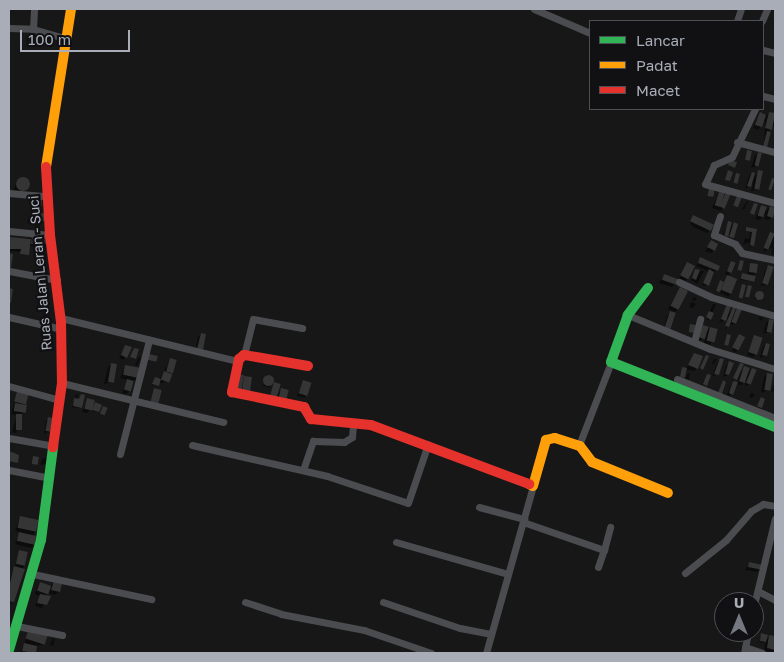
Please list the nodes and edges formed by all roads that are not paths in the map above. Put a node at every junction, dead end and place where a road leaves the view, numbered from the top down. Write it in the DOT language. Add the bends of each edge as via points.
graph roads {
  1 [pos="34,9"];
  2 [pos="71,9"];
  3 [pos="534,9"];
  4 [pos="9,28"];
  5 [pos="33,29"];
  6 [pos="589,33"];
  7 [pos="64,38"];
  8 [pos="754,110"];
  9 [pos="738,142"];
  10 [pos="775,152"];
  11 [pos="9,193"];
  12 [pos="46,196"];
  13 [pos="775,203"];
  14 [pos="720,216"];
  15 [pos="9,231"];
  16 [pos="50,235"];
  17 [pos="775,260"];
  18 [pos="9,271"];
  19 [pos="57,280"];
  20 [pos="680,282"];
  21 [pos="648,288"];
  22 [pos="628,315"];
  23 [pos="775,316"];
  24 [pos="9,317"];
  25 [pos="61,318"];
  26 [pos="700,320"];
  27 [pos="302,328"];
  28 [pos="62,329"];
  29 [pos="149,340"];
  30 [pos="694,342"];
  31 [pos="241,358"];
  32 [pos="611,362"];
  33 [pos="308,366"];
  34 [pos="775,370"];
  35 [pos="677,379"];
  36 [pos="62,383"];
  37 [pos="9,386"];
  38 [pos="136,399"];
  39 [pos="60,400"];
  40 [pos="755,414"];
  41 [pos="775,418"];
  42 [pos="222,422"];
  43 [pos="353,425"];
  44 [pos="775,427"];
  45 [pos="9,438"];
  46 [pos="428,444"];
  47 [pos="192,445"];
  48 [pos="54,446"];
  49 [pos="579,446"];
  50 [pos="120,454"];
  51 [pos="9,470"];
  52 [pos="303,470"];
  53 [pos="50,478"];
  54 [pos="533,486"];
  55 [pos="668,493"];
  56 [pos="775,506"];
  57 [pos="479,507"];
  58 [pos="775,518"];
  59 [pos="523,520"];
  60 [pos="610,527"];
  61 [pos="396,542"];
  62 [pos="604,550"];
  63 [pos="598,567"];
  64 [pos="685,573"];
  65 [pos="33,574"];
  66 [pos="508,574"];
  67 [pos="758,591"];
  68 [pos="151,599"];
  69 [pos="775,600"];
  70 [pos="245,602"];
  71 [pos="384,602"];
  72 [pos="14,623"];
  73 [pos="490,634"];
  74 [pos="62,635"];
  75 [pos="9,650"];
  76 [pos="745,650"];
  77 [pos="431,653"];
  78 [pos="486,653"];
  79 [pos="762,653"];
  1 -- 5 [label="street"];
  2 -- 7 [label="street, Ruas Jalan Leran - Suci"];
  3 -- 6 [label="street"];
  4 -- 5 [label="street"];
  5 -- 7 [label="street"];
  7 -- 12 [label="street, Ruas Jalan Leran - Suci" via="47,152"];
  8 -- 9 [label="street"];
  9 -- 10 [label="street"];
  9 -- 13 [label="street" via="731,158 714,165 706,184"];
  11 -- 12 [label="street"];
  12 -- 16 [label="street, Ruas Jalan Leran - Suci"];
  14 -- 17 [label="street" via="714,235 735,244 743,253"];
  15 -- 16 [label="street"];
  16 -- 19 [label="street, Ruas Jalan Leran - Suci"];
  18 -- 19 [label="street"];
  19 -- 25 [label="street, Ruas Jalan Leran - Suci"];
  20 -- 23 [label="street" via="711,296"];
  21 -- 22 [label="street"];
  22 -- 30 [label="street"];
  22 -- 32 [label="street"];
  24 -- 28 [label="street"];
  25 -- 28 [label="street, Ruas Jalan Leran - Suci"];
  25 -- 29 [label="street"];
  26 -- 30 [label="street"];
  27 -- 31 [label="street" via="253,319"];
  28 -- 36 [label="street, Ruas Jalan Leran - Suci"];
  29 -- 31 [label="street"];
  29 -- 38 [label="street"];
  30 -- 34 [label="street"];
  31 -- 33 [label="street"];
  31 -- 43 [label="street" via="234,393 304,407 312,420"];
  32 -- 40 [label="street"];
  32 -- 49 [label="street"];
  35 -- 40 [label="street"];
  36 -- 38 [label="street"];
  36 -- 39 [label="street, Ruas Jalan Leran - Suci"];
  37 -- 39 [label="street"];
  38 -- 42 [label="street"];
  38 -- 50 [label="street"];
  39 -- 48 [label="street, Ruas Jalan Leran - Suci"];
  40 -- 41 [label="street"];
  40 -- 44 [label="street"];
  43 -- 46 [label="street" via="371,425"];
  43 -- 52 [label="street" via="352,437 344,442 313,441"];
  45 -- 48 [label="street"];
  46 -- 52 [label="street" via="408,503"];
  46 -- 54 [label="street"];
  47 -- 52 [label="street"];
  48 -- 53 [label="street, Ruas Jalan Leran - Suci"];
  49 -- 54 [label="street" via="555,438 546,440"];
  49 -- 55 [label="street" via="592,462"];
  51 -- 53 [label="street"];
  53 -- 65 [label="street, Ruas Jalan Leran - Suci"];
  54 -- 59 [label="street"];
  56 -- 64 [label="street" via="763,504 751,511 726,540"];
  57 -- 59 [label="street"];
  58 -- 67 [label="street"];
  59 -- 62 [label="street"];
  59 -- 66 [label="street"];
  60 -- 62 [label="street"];
  61 -- 66 [label="street"];
  62 -- 63 [label="street"];
  65 -- 68 [label="street"];
  65 -- 72 [label="street, Ruas Jalan Leran - Suci"];
  66 -- 73 [label="street"];
  67 -- 69 [label="street"];
  70 -- 77 [label="street" via="281,614 364,630"];
  71 -- 73 [label="street" via="460,628"];
  72 -- 74 [label="street"];
  72 -- 75 [label="street, Ruas Jalan Leran - Suci"];
  73 -- 78 [label="street"];
  76 -- 79 [label="street"];
}
